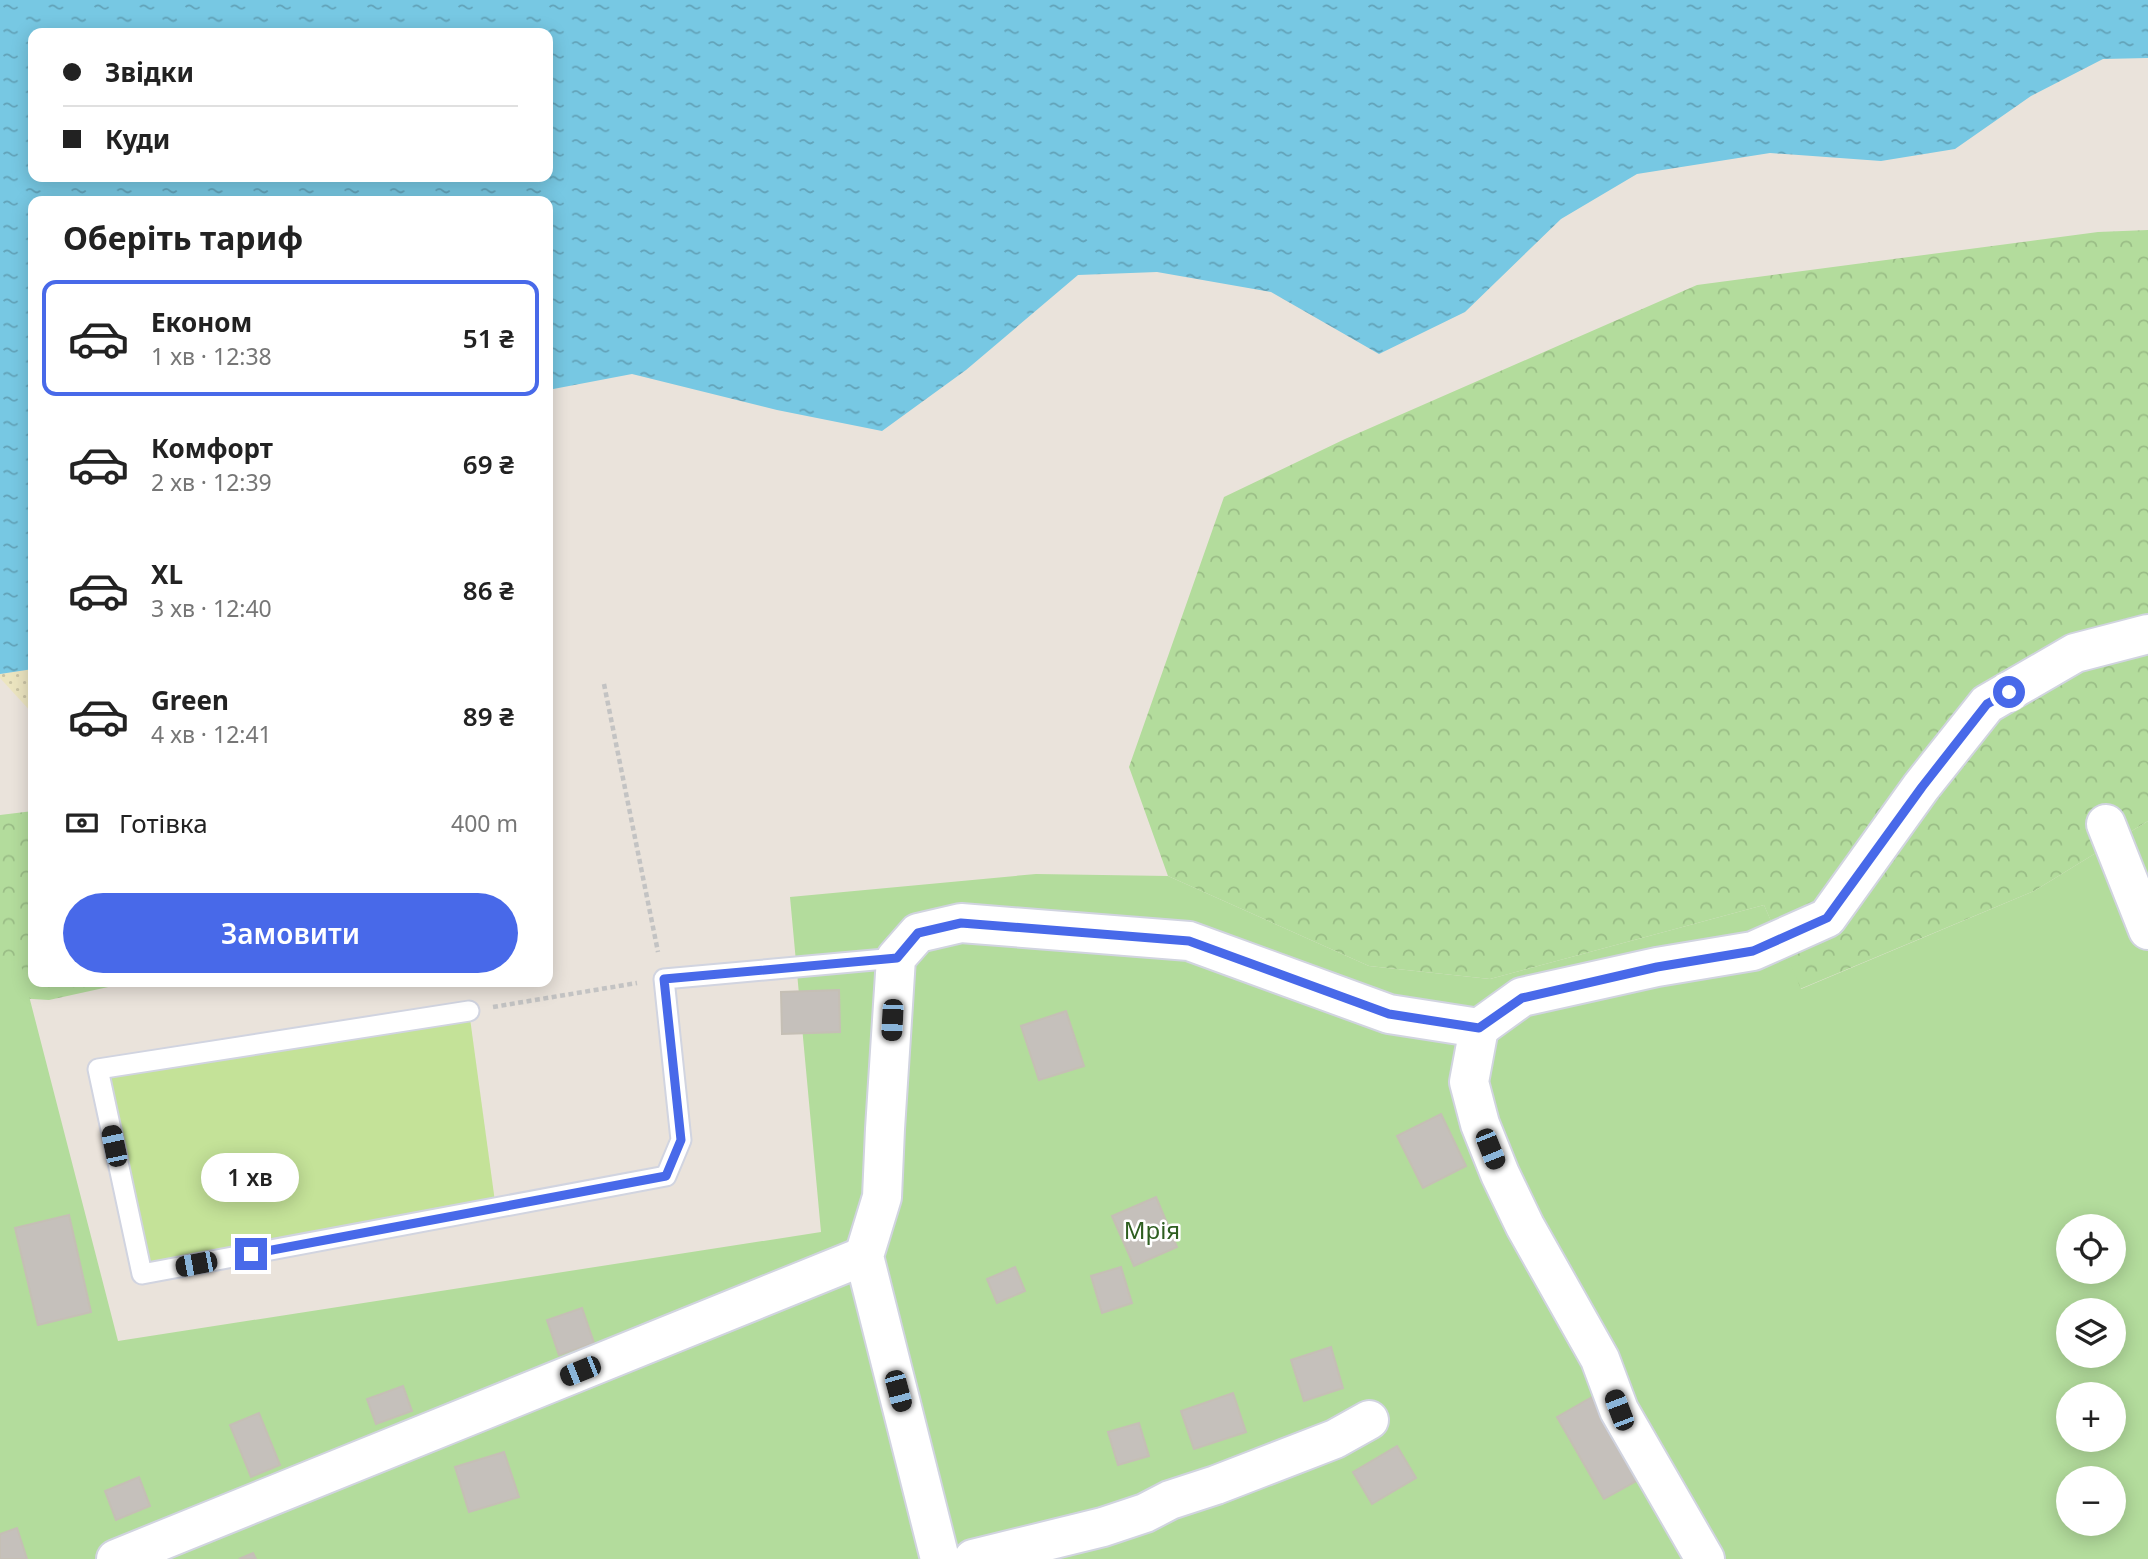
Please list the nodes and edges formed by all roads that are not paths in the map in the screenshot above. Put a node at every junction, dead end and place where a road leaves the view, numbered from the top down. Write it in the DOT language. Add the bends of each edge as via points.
graph roads {
  1 [pos="2148,634"];
  2 [pos="2106,824"];
  3 [pos="2148,930"];
  4 [pos="897,958"];
  5 [pos="469,1011"];
  6 [pos="1479,1028"];
  7 [pos="864,1256"];
  8 [pos="1369,1420"];
  9 [pos="944,1557"];
  10 [pos="116,1559"];
  11 [pos="1705,1559"];
  1 -- 6 [label="street" via="2076,653 1987,704 1827,918 1753,951 1522,998"];
  2 -- 3 [label="street"];
  4 -- 5 [label="lane" via="664,979 681,1140 666,1176 142,1275 98,1069"];
  4 -- 6 [label="street" via="918,933 961,923 1189,941 1389,1014"];
  4 -- 7 [label="street" via="883,1197"];
  6 -- 11 [label="street" via="1469,1082 1500,1174 1600,1359 1619,1410"];
  7 -- 9 [label="street"];
  7 -- 10 [label="street"];
  8 -- 9 [label="street" via="1335,1439 1103,1527"];
}
